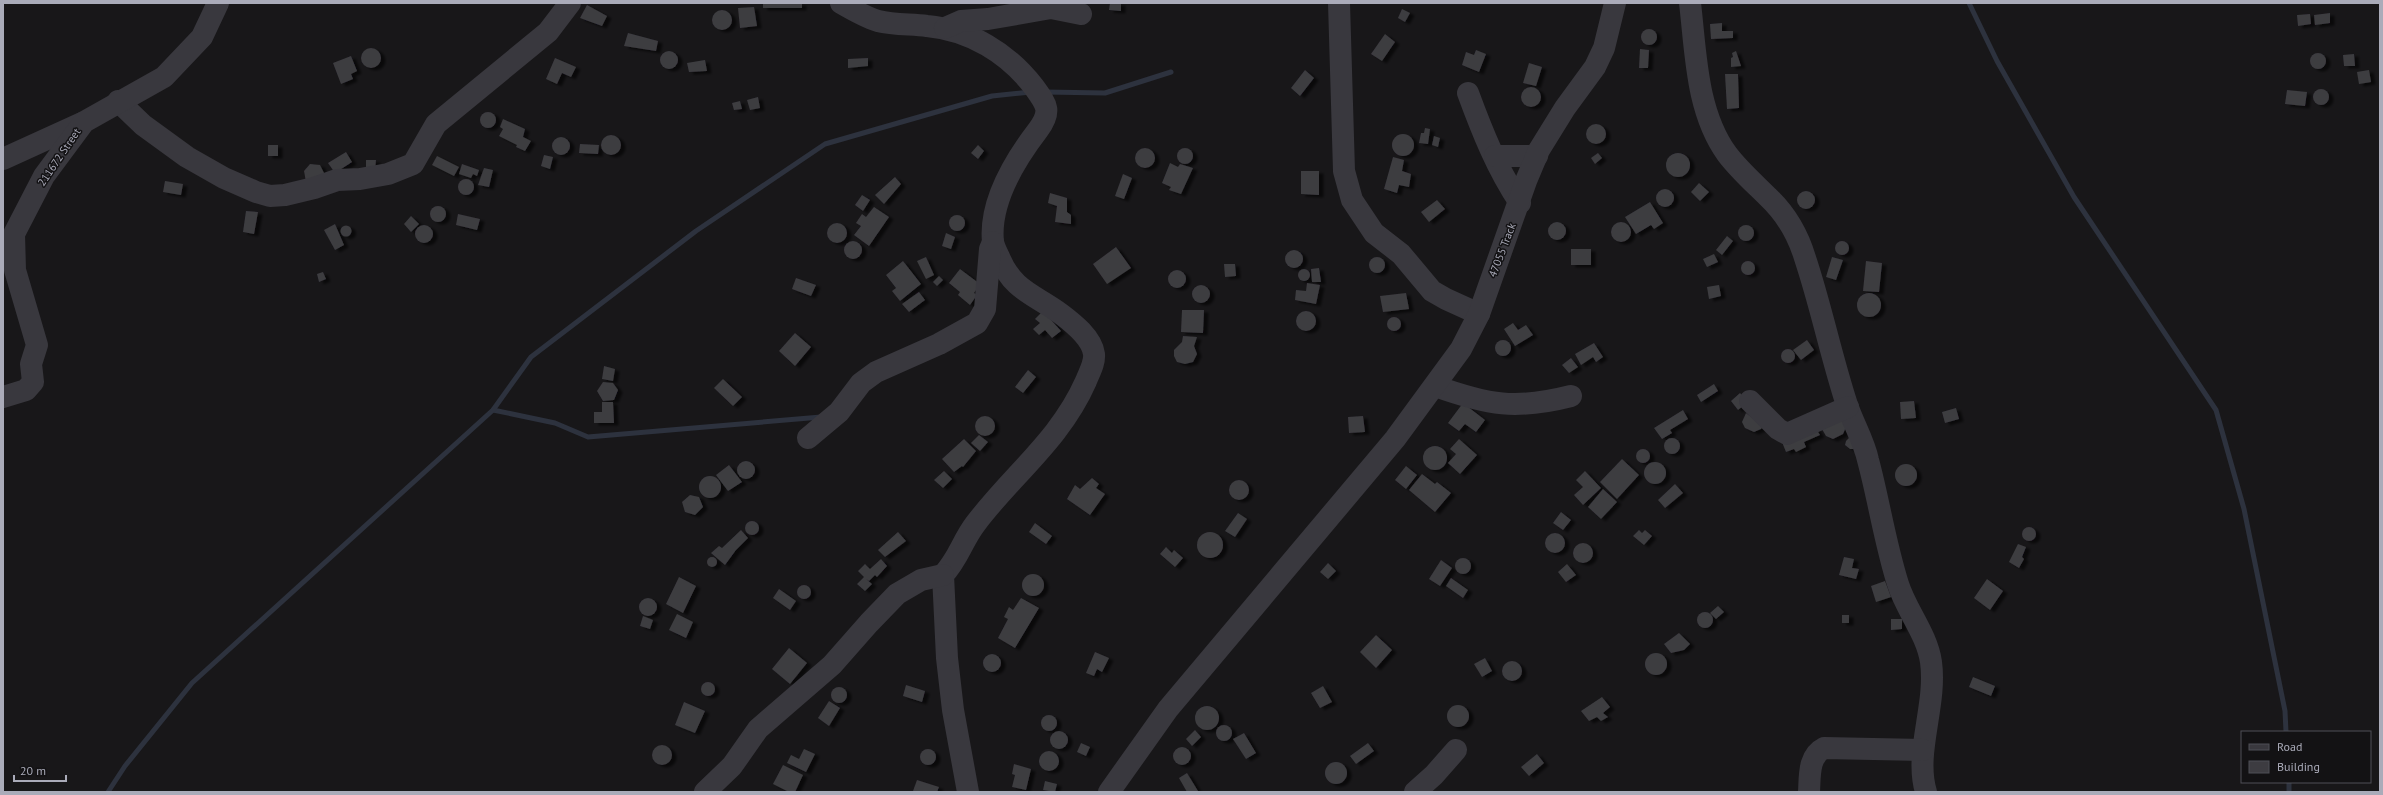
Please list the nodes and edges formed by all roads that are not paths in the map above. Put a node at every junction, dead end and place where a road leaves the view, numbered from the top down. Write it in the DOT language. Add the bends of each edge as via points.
graph roads {
  1 [pos="218,3"];
  2 [pos="570,3"];
  3 [pos="841,3"];
  4 [pos="1339,3"];
  5 [pos="1614,3"];
  6 [pos="1690,3"];
  7 [pos="1081,14"];
  8 [pos="945,28"];
  9 [pos="1468,93"];
  10 [pos="118,101"];
  11 [pos="84,122"];
  12 [pos="1495,156"];
  13 [pos="1537,156"];
  14 [pos="3,158"];
  15 [pos="1520,203"];
  16 [pos="993,242"];
  17 [pos="1479,314"];
  18 [pos="1435,386"];
  19 [pos="1571,396"];
  20 [pos="3,397"];
  21 [pos="1750,401"];
  22 [pos="1848,407"];
  23 [pos="808,438"];
  24 [pos="943,575"];
  25 [pos="1456,750"];
  26 [pos="1923,750"];
  27 [pos="705,792"];
  28 [pos="968,792"];
  29 [pos="1109,792"];
  30 [pos="1415,792"];
  31 [pos="1809,792"];
  32 [pos="1926,792"];
  1 -- 10 [label="street, 211672 Street" via="202,37 164,77"];
  2 -- 10 [label="street" via="548,32 436,124 413,164 388,174 337,180 285,195 263,194 224,178 187,157 143,125"];
  3 -- 8 [label="street" via="877,21"];
  4 -- 17 [label="street" via="1344,171 1352,200 1374,233 1401,254 1432,290 1446,300"];
  5 -- 13 [label="street, 47055 Track" via="1604,48 1595,67 1561,114"];
  6 -- 22 [label="street" via="1695,61 1712,124 1727,154 1747,178 1777,206 1792,226 1805,255"];
  7 -- 8 [label="street" via="1050,8 961,21"];
  8 -- 16 [label="street" via="971,37 1005,57 1032,85 1047,108 1043,123 1020,154 1000,197 993,222"];
  9 -- 12 [label="street"];
  10 -- 11 [label="street, 211672 Street" via="104,113"];
  11 -- 14 [label="street"];
  11 -- 20 [label="street, 211672 Street" via="44,176 14,234 15,270 37,345 31,364 33,382 26,390"];
  12 -- 13 [label="street"];
  12 -- 15 [label="street"];
  13 -- 15 [label="street, 47055 Track"];
  15 -- 17 [label="street, 47055 Track"];
  16 -- 23 [label="street" via="989,255 985,309 977,323 939,344 876,372 861,383 839,412"];
  16 -- 24 [label="street" via="1005,270 1016,285 1060,313 1092,347 1094,356 1080,394 1066,418 1038,455 974,526 956,562"];
  17 -- 18 [label="street, 47055 Track" via="1461,349"];
  18 -- 19 [label="street" via="1468,398 1523,406"];
  18 -- 29 [label="street, 47055 Track" via="1360,482 1168,709"];
  21 -- 22 [label="street" via="1778,429 1787,434"];
  22 -- 26 [label="street" via="1868,457 1898,585 1931,660 1933,694"];
  24 -- 27 [label="street" via="921,580 897,594 832,665 758,729 732,766"];
  24 -- 28 [label="street" via="947,658 953,710"];
  25 -- 30 [label="street"];
  26 -- 31 [label="street" via="1824,748 1819,751 1812,764"];
  26 -- 32 [label="street" via="1923,783"];
}
